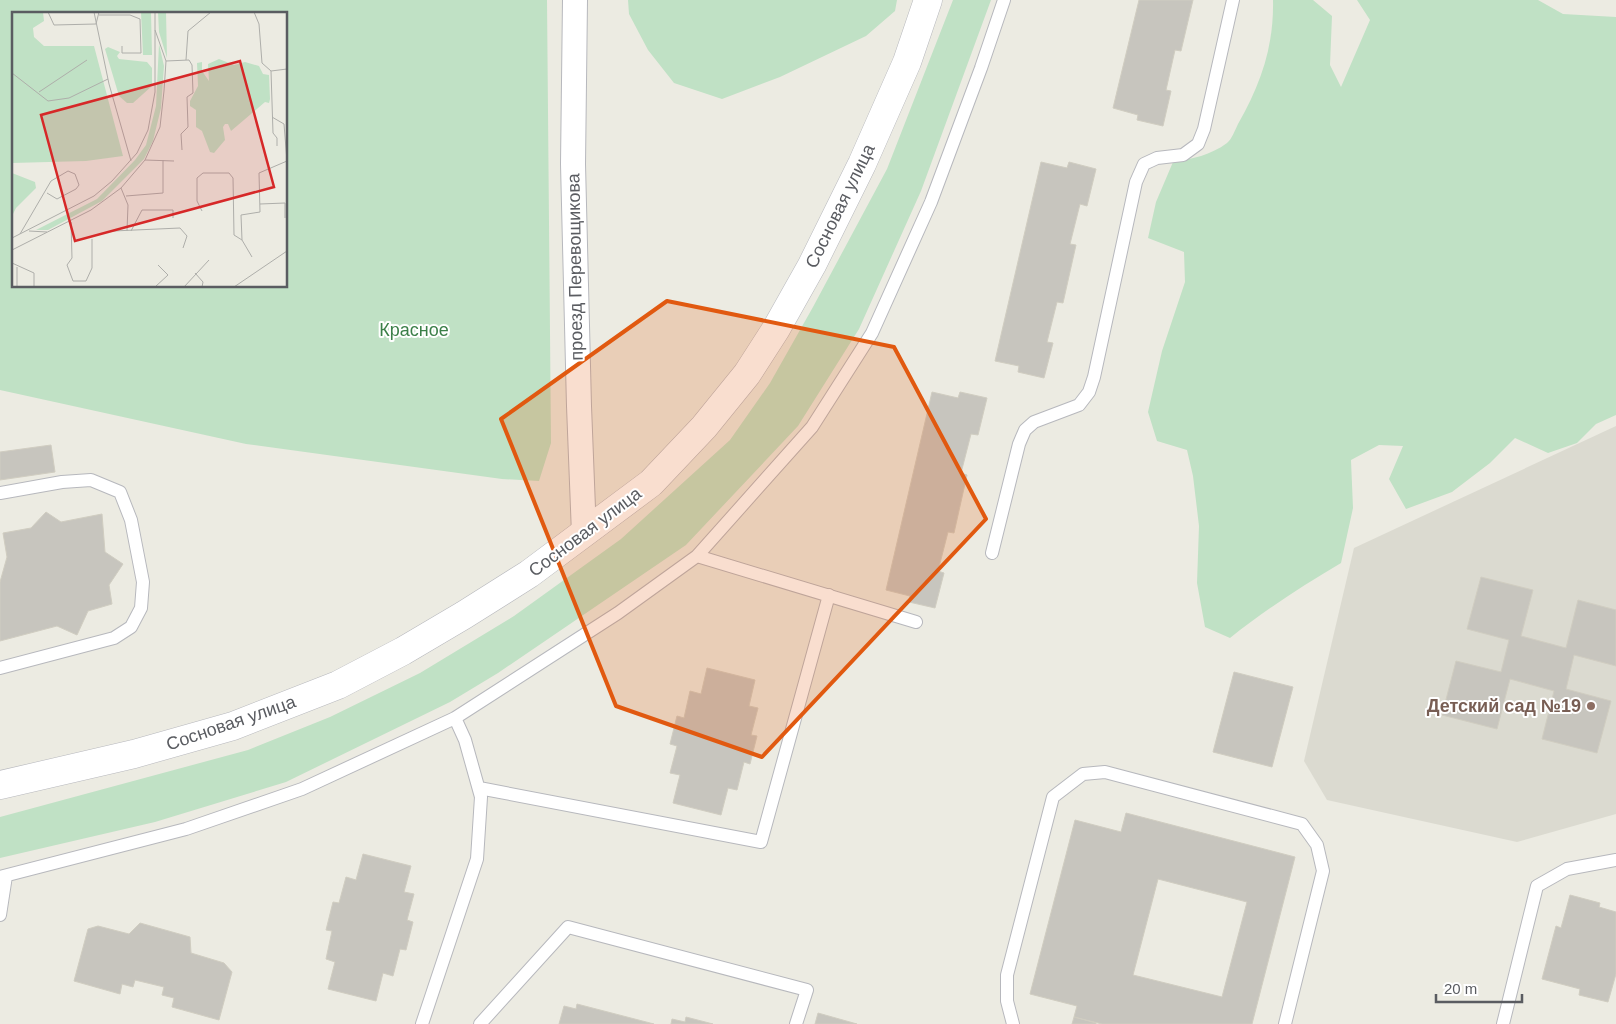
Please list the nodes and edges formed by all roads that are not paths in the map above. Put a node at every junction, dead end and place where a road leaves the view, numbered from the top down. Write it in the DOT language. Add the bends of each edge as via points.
graph roads {
  1 [pos="575,0"];
  2 [pos="928,0"];
  3 [pos="1004,0"];
  4 [pos="1233,0"];
  5 [pos="0,493"];
  6 [pos="584,534"];
  7 [pos="992,553"];
  8 [pos="697,556"];
  9 [pos="829,595"];
  10 [pos="916,622"];
  11 [pos="0,668"];
  12 [pos="455,718"];
  13 [pos="0,785"];
  14 [pos="479,788"];
  15 [pos="1616,860"];
  16 [pos="3,877"];
  17 [pos="0,915"];
  18 [pos="422,1024"];
  19 [pos="480,1024"];
  20 [pos="796,1024"];
  21 [pos="1013,1024"];
  22 [pos="1285,1024"];
  23 [pos="1503,1024"];
  1 -- 6 [label="street, проезд Перевощикова" via="573,164"];
  2 -- 6 [label="street, Сосновая улица" via="907,62 862,164 776,329 747,374 704,428 651,482"];
  3 -- 8 [label="lane" via="931,202 872,332 812,426"];
  4 -- 7 [label="lane" via="1198,144 1183,155 1157,158 1144,164 1136,182 1089,392 1079,405 1034,422 1025,430"];
  5 -- 11 [label="lane" via="91,480 120,492 131,520 144,582 141,608 132,627 126,631 114,638"];
  6 -- 13 [label="street, Сосновая улица" via="464,615 338,685 233,726 134,754"];
  8 -- 9 [label="lane"];
  8 -- 12 [label="lane" via="618,613"];
  9 -- 10 [label="lane"];
  9 -- 14 [label="lane" via="761,842"];
  12 -- 14 [label="lane"];
  12 -- 16 [label="lane" via="302,789 186,829"];
  14 -- 18 [label="lane" via="477,859"];
  15 -- 23 [label="lane" via="1567,869 1537,886"];
  16 -- 17 [label="lane"];
  19 -- 20 [label="lane" via="568,927 807,990"];
  21 -- 22 [label="lane" via="1006,1001 1007,975 1053,796 1083,774 1106,772 1302,824 1318,845 1323,872"];
}
